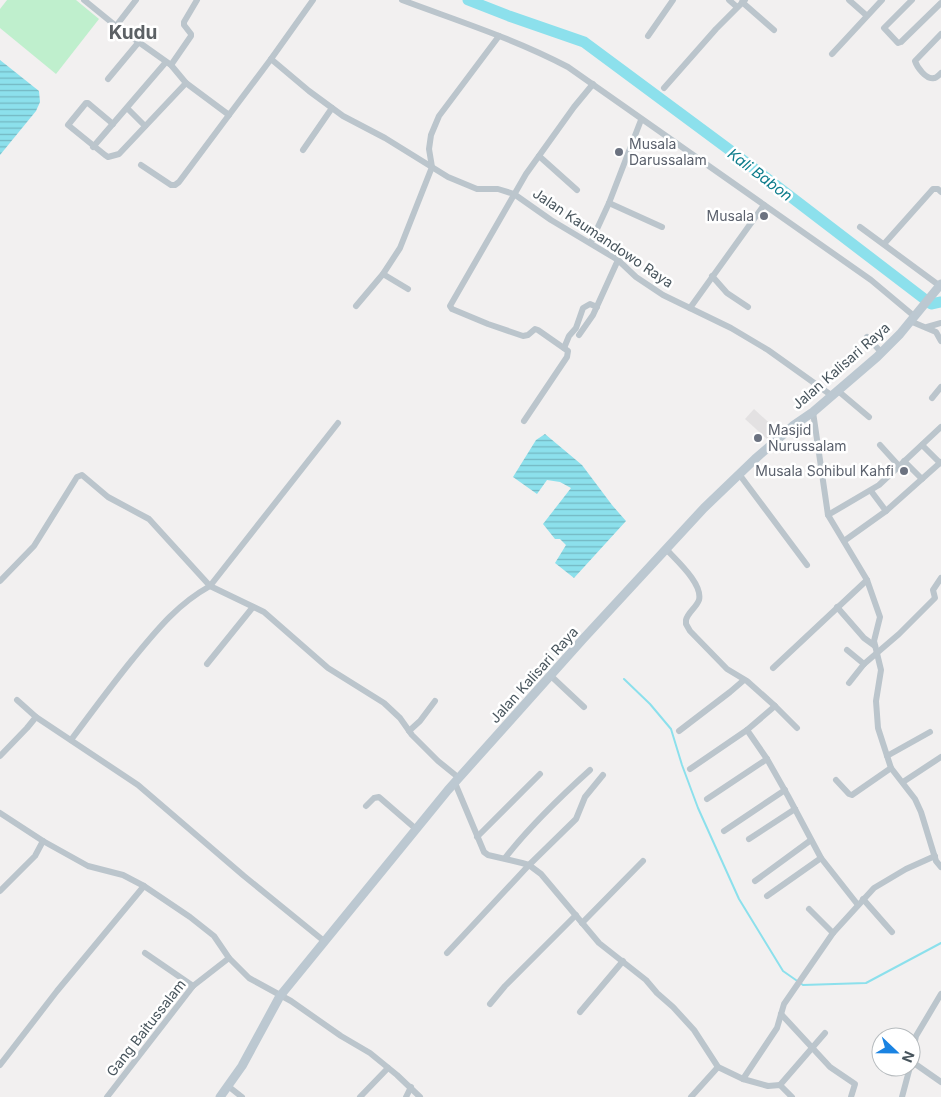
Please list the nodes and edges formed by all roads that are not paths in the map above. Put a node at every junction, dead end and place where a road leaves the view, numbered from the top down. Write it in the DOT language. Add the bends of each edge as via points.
graph roads {
  1 [pos="84,0"];
  2 [pos="136,0"];
  3 [pos="198,0"];
  4 [pos="313,0"];
  5 [pos="402,0"];
  6 [pos="673,0"];
  7 [pos="729,0"];
  8 [pos="848,0"];
  9 [pos="882,0"];
  10 [pos="912,0"];
  11 [pos="741,3"];
  12 [pos="941,3"];
  13 [pos="866,15"];
  14 [pos="116,26"];
  15 [pos="774,30"];
  16 [pos="941,34"];
  17 [pos="499,36"];
  18 [pos="648,36"];
  19 [pos="138,43"];
  20 [pos="832,54"];
  21 [pos="271,59"];
  22 [pos="168,63"];
  23 [pos="940,75"];
  24 [pos="108,79"];
  25 [pos="186,83"];
  26 [pos="594,84"];
  27 [pos="664,88"];
  28 [pos="127,108"];
  29 [pos="332,108"];
  30 [pos="229,116"];
  31 [pos="641,120"];
  32 [pos="113,124"];
  33 [pos="146,126"];
  34 [pos="93,147"];
  35 [pos="303,150"];
  36 [pos="539,156"];
  37 [pos="141,165"];
  38 [pos="432,167"];
  39 [pos="577,190"];
  40 [pos="941,192"];
  41 [pos="514,194"];
  42 [pos="609,203"];
  43 [pos="764,205"];
  44 [pos="662,227"];
  45 [pos="860,227"];
  46 [pos="591,242"];
  47 [pos="884,244"];
  48 [pos="618,260"];
  49 [pos="383,274"];
  50 [pos="712,276"];
  51 [pos="939,287"];
  52 [pos="408,289"];
  53 [pos="356,306"];
  54 [pos="597,307"];
  55 [pos="748,307"];
  56 [pos="690,308"];
  57 [pos="914,317"];
  58 [pos="941,323"];
  59 [pos="926,327"];
  60 [pos="579,335"];
  61 [pos="867,337"];
  62 [pos="941,341"];
  63 [pos="564,348"];
  64 [pos="881,352"];
  65 [pos="941,387"];
  66 [pos="834,393"];
  67 [pos="932,398"];
  68 [pos="813,412"];
  69 [pos="869,418"];
  70 [pos="524,420"];
  71 [pos="338,423"];
  72 [pos="940,430"];
  73 [pos="880,445"];
  74 [pos="922,445"];
  75 [pos="940,462"];
  76 [pos="902,464"];
  77 [pos="739,474"];
  78 [pos="922,479"];
  79 [pos="871,491"];
  80 [pos="886,511"];
  81 [pos="828,515"];
  82 [pos="844,541"];
  83 [pos="667,550"];
  84 [pos="807,565"];
  85 [pos="941,578"];
  86 [pos="867,580"];
  87 [pos="0,581"];
  88 [pos="210,586"];
  89 [pos="253,607"];
  90 [pos="837,607"];
  91 [pos="876,649"];
  92 [pos="847,650"];
  93 [pos="207,664"];
  94 [pos="864,664"];
  95 [pos="773,668"];
  96 [pos="551,676"];
  97 [pos="744,680"];
  98 [pos="849,683"];
  99 [pos="17,700"];
  100 [pos="435,701"];
  101 [pos="584,706"];
  102 [pos="776,706"];
  103 [pos="36,717"];
  104 [pos="797,728"];
  105 [pos="747,730"];
  106 [pos="410,731"];
  107 [pos="679,731"];
  108 [pos="930,732"];
  109 [pos="71,740"];
  110 [pos="0,756"];
  111 [pos="887,756"];
  112 [pos="941,757"];
  113 [pos="767,759"];
  114 [pos="891,768"];
  115 [pos="690,769"];
  116 [pos="590,770"];
  117 [pos="540,774"];
  118 [pos="603,775"];
  119 [pos="836,780"];
  120 [pos="457,781"];
  121 [pos="903,782"];
  122 [pos="785,790"];
  123 [pos="707,799"];
  124 [pos="366,806"];
  125 [pos="795,809"];
  126 [pos="0,813"];
  127 [pos="416,829"];
  128 [pos="724,831"];
  129 [pos="477,837"];
  130 [pos="749,839"];
  131 [pos="811,840"];
  132 [pos="42,841"];
  133 [pos="935,856"];
  134 [pos="505,858"];
  135 [pos="821,858"];
  136 [pos="643,861"];
  137 [pos="529,865"];
  138 [pos="941,867"];
  139 [pos="755,881"];
  140 [pos="144,886"];
  141 [pos="0,891"];
  142 [pos="767,896"];
  143 [pos="863,899"];
  144 [pos="858,905"];
  145 [pos="809,910"];
  146 [pos="576,914"];
  147 [pos="582,923"];
  148 [pos="892,932"];
  149 [pos="833,933"];
  150 [pos="324,941"];
  151 [pos="145,953"];
  152 [pos="447,953"];
  153 [pos="229,958"];
  154 [pos="623,961"];
  155 [pos="193,986"];
  156 [pos="941,994"];
  157 [pos="280,996"];
  158 [pos="490,1004"];
  159 [pos="580,1012"];
  160 [pos="781,1014"];
  161 [pos="921,1028"];
  162 [pos="825,1033"];
  163 [pos="814,1048"];
  164 [pos="0,1065"];
  165 [pos="718,1067"];
  166 [pos="388,1068"];
  167 [pos="921,1068"];
  168 [pos="907,1077"];
  169 [pos="742,1079"];
  170 [pos="941,1082"];
  171 [pos="780,1085"];
  172 [pos="228,1086"];
  173 [pos="411,1088"];
  174 [pos="107,1097"];
  175 [pos="220,1097"];
  176 [pos="242,1097"];
  177 [pos="360,1097"];
  178 [pos="406,1097"];
  179 [pos="420,1097"];
  180 [pos="691,1097"];
  181 [pos="792,1097"];
  182 [pos="851,1097"];
  183 [pos="902,1097"];
  1 -- 14 [label="street"];
  2 -- 14 [label="street"];
  3 -- 22 [label="street" via="184,22 191,36"];
  4 -- 21 [label="street"];
  5 -- 17 [label="street"];
  6 -- 18 [label="street"];
  7 -- 11 [label="street"];
  8 -- 13 [label="street"];
  9 -- 13 [label="street"];
  10 -- 12 [label="street" via="884,28 899,43"];
  11 -- 15 [label="street"];
  11 -- 27 [label="street"];
  13 -- 20 [label="street"];
  14 -- 19 [label="street"];
  16 -- 23 [label="street" via="916,58 915,64 932,79"];
  17 -- 26 [label="street" via="547,55"];
  17 -- 38 [label="street" via="433,126 429,149"];
  19 -- 22 [label="street"];
  19 -- 24 [label="street"];
  21 -- 29 [label="street, Jalan Kaumandowo Raya"];
  21 -- 30 [label="street"];
  22 -- 25 [label="street"];
  22 -- 28 [label="street"];
  25 -- 30 [label="street"];
  25 -- 33 [label="street"];
  26 -- 31 [label="street"];
  26 -- 36 [label="street"];
  28 -- 32 [label="street"];
  28 -- 33 [label="street"];
  29 -- 35 [label="street"];
  29 -- 38 [label="street, Jalan Kaumandowo Raya"];
  30 -- 37 [label="street" via="175,185"];
  31 -- 42 [label="street"];
  31 -- 43 [label="street"];
  32 -- 34 [label="street"];
  32 -- 34 [label="street" via="88,103 68,123"];
  33 -- 34 [label="street" via="120,154 108,156"];
  36 -- 39 [label="street"];
  36 -- 41 [label="street"];
  38 -- 41 [label="street, Jalan Kaumandowo Raya" via="477,189 498,189"];
  38 -- 49 [label="street" via="400,248"];
  40 -- 47 [label="street" via="932,189"];
  41 -- 46 [label="street, Jalan Kaumandowo Raya"];
  41 -- 63 [label="street" via="450,306 524,336 538,330"];
  42 -- 44 [label="street"];
  42 -- 46 [label="street"];
  43 -- 50 [label="street"];
  43 -- 57 [label="street" via="871,280"];
  45 -- 47 [label="street"];
  46 -- 48 [label="street, Jalan Kaumandowo Raya"];
  47 -- 51 [label="street"];
  48 -- 54 [label="street"];
  48 -- 56 [label="street, Jalan Kaumandowo Raya" via="636,278"];
  49 -- 52 [label="street"];
  49 -- 53 [label="street"];
  50 -- 55 [label="street" via="727,293"];
  50 -- 56 [label="street"];
  51 -- 57 [label="street, Jalan Kalisari Raya"];
  54 -- 60 [label="street"];
  54 -- 63 [label="street" via="590,304 583,308"];
  56 -- 66 [label="street, Jalan Kaumandowo Raya" via="731,328"];
  57 -- 59 [label="street"];
  57 -- 64 [label="street, Jalan Kalisari Raya"];
  58 -- 59 [label="street"];
  59 -- 62 [label="street" via="936,332"];
  61 -- 64 [label="street"];
  63 -- 70 [label="street" via="568,352 567,357"];
  64 -- 66 [label="street, Jalan Kalisari Raya"];
  65 -- 67 [label="street"];
  66 -- 68 [label="street, Jalan Kalisari Raya"];
  66 -- 69 [label="street, Jalan Kaumandowo Raya"];
  68 -- 77 [label="street, Jalan Kalisari Raya"];
  68 -- 81 [label="street"];
  71 -- 88 [label="street"];
  72 -- 74 [label="street"];
  73 -- 76 [label="street"];
  74 -- 75 [label="street"];
  74 -- 76 [label="street"];
  75 -- 78 [label="street"];
  76 -- 78 [label="street"];
  76 -- 79 [label="street"];
  77 -- 83 [label="street, Jalan Kalisari Raya"];
  77 -- 84 [label="street"];
  78 -- 80 [label="street"];
  79 -- 80 [label="street"];
  79 -- 81 [label="street"];
  80 -- 82 [label="street"];
  81 -- 82 [label="street"];
  82 -- 86 [label="street"];
  83 -- 96 [label="street, Jalan Kalisari Raya"];
  83 -- 97 [label="street" via="699,591 696,606 687,617 687,626 727,669"];
  85 -- 91 [label="street" via="933,590 935,598 899,634"];
  86 -- 90 [label="street"];
  86 -- 91 [label="street" via="880,617 874,637"];
  87 -- 88 [label="street" via="34,546 80,475 108,497 149,520"];
  88 -- 89 [label="street"];
  88 -- 109 [label="street" via="164,620"];
  89 -- 93 [label="street"];
  89 -- 106 [label="street" via="277,622 328,668 384,704"];
  90 -- 91 [label="street"];
  90 -- 95 [label="street"];
  91 -- 94 [label="street"];
  91 -- 111 [label="street" via="881,670 876,710"];
  92 -- 94 [label="street"];
  94 -- 98 [label="street"];
  96 -- 101 [label="street"];
  96 -- 120 [label="street, Jalan Kalisari Raya"];
  97 -- 102 [label="street"];
  97 -- 107 [label="street"];
  99 -- 103 [label="street"];
  100 -- 106 [label="street"];
  102 -- 104 [label="street"];
  102 -- 105 [label="street"];
  103 -- 109 [label="street"];
  103 -- 110 [label="street"];
  105 -- 113 [label="street"];
  105 -- 115 [label="street"];
  106 -- 120 [label="street"];
  108 -- 111 [label="street"];
  109 -- 150 [label="street" via="138,786"];
  111 -- 114 [label="street"];
  112 -- 121 [label="street"];
  113 -- 122 [label="street"];
  113 -- 123 [label="street"];
  114 -- 119 [label="street" via="852,795"];
  114 -- 121 [label="street"];
  116 -- 134 [label="street" via="546,811"];
  117 -- 129 [label="street"];
  118 -- 137 [label="street" via="585,797 576,819"];
  120 -- 127 [label="street, Jalan Kalisari Raya"];
  120 -- 129 [label="street"];
  121 -- 133 [label="street" via="921,812"];
  122 -- 125 [label="street"];
  122 -- 128 [label="street"];
  124 -- 127 [label="street" via="379,797"];
  125 -- 130 [label="street"];
  125 -- 131 [label="street"];
  126 -- 132 [label="street"];
  127 -- 150 [label="street, Jalan Kalisari Raya"];
  129 -- 134 [label="street" via="488,855"];
  131 -- 135 [label="street"];
  131 -- 139 [label="street"];
  132 -- 140 [label="street" via="88,866"];
  132 -- 141 [label="street" via="35,856"];
  133 -- 138 [label="street"];
  133 -- 143 [label="street" via="874,888"];
  134 -- 137 [label="street"];
  135 -- 142 [label="street"];
  135 -- 144 [label="street"];
  136 -- 147 [label="street"];
  137 -- 146 [label="street"];
  137 -- 152 [label="street"];
  140 -- 153 [label="street" via="214,936"];
  140 -- 164 [label="street"];
  143 -- 144 [label="street"];
  143 -- 148 [label="street"];
  144 -- 149 [label="street"];
  145 -- 149 [label="street"];
  146 -- 147 [label="street"];
  146 -- 158 [label="street"];
  147 -- 154 [label="street" via="599,943"];
  149 -- 160 [label="street" via="784,1004"];
  150 -- 157 [label="street, Jalan Kalisari Raya"];
  151 -- 155 [label="street"];
  153 -- 155 [label="street, Gang Baitussalam"];
  153 -- 157 [label="street" via="249,978"];
  154 -- 159 [label="street"];
  154 -- 165 [label="street" via="694,1030"];
  155 -- 174 [label="street, Gang Baitussalam"];
  156 -- 161 [label="street"];
  157 -- 166 [label="street"];
  157 -- 172 [label="street, Jalan Kalisari Raya"];
  160 -- 163 [label="street"];
  160 -- 169 [label="street" via="777,1028"];
  162 -- 163 [label="street"];
  163 -- 171 [label="street"];
  163 -- 182 [label="street" via="830,1067 855,1084"];
  165 -- 169 [label="street"];
  165 -- 180 [label="street"];
  166 -- 173 [label="street"];
  166 -- 177 [label="street"];
  167 -- 170 [label="street"];
  168 -- 183 [label="street"];
  169 -- 171 [label="street" via="768,1086"];
  171 -- 181 [label="street"];
  172 -- 175 [label="street, Jalan Kalisari Raya"];
  172 -- 176 [label="street"];
  173 -- 178 [label="street"];
  173 -- 179 [label="street"];
}
